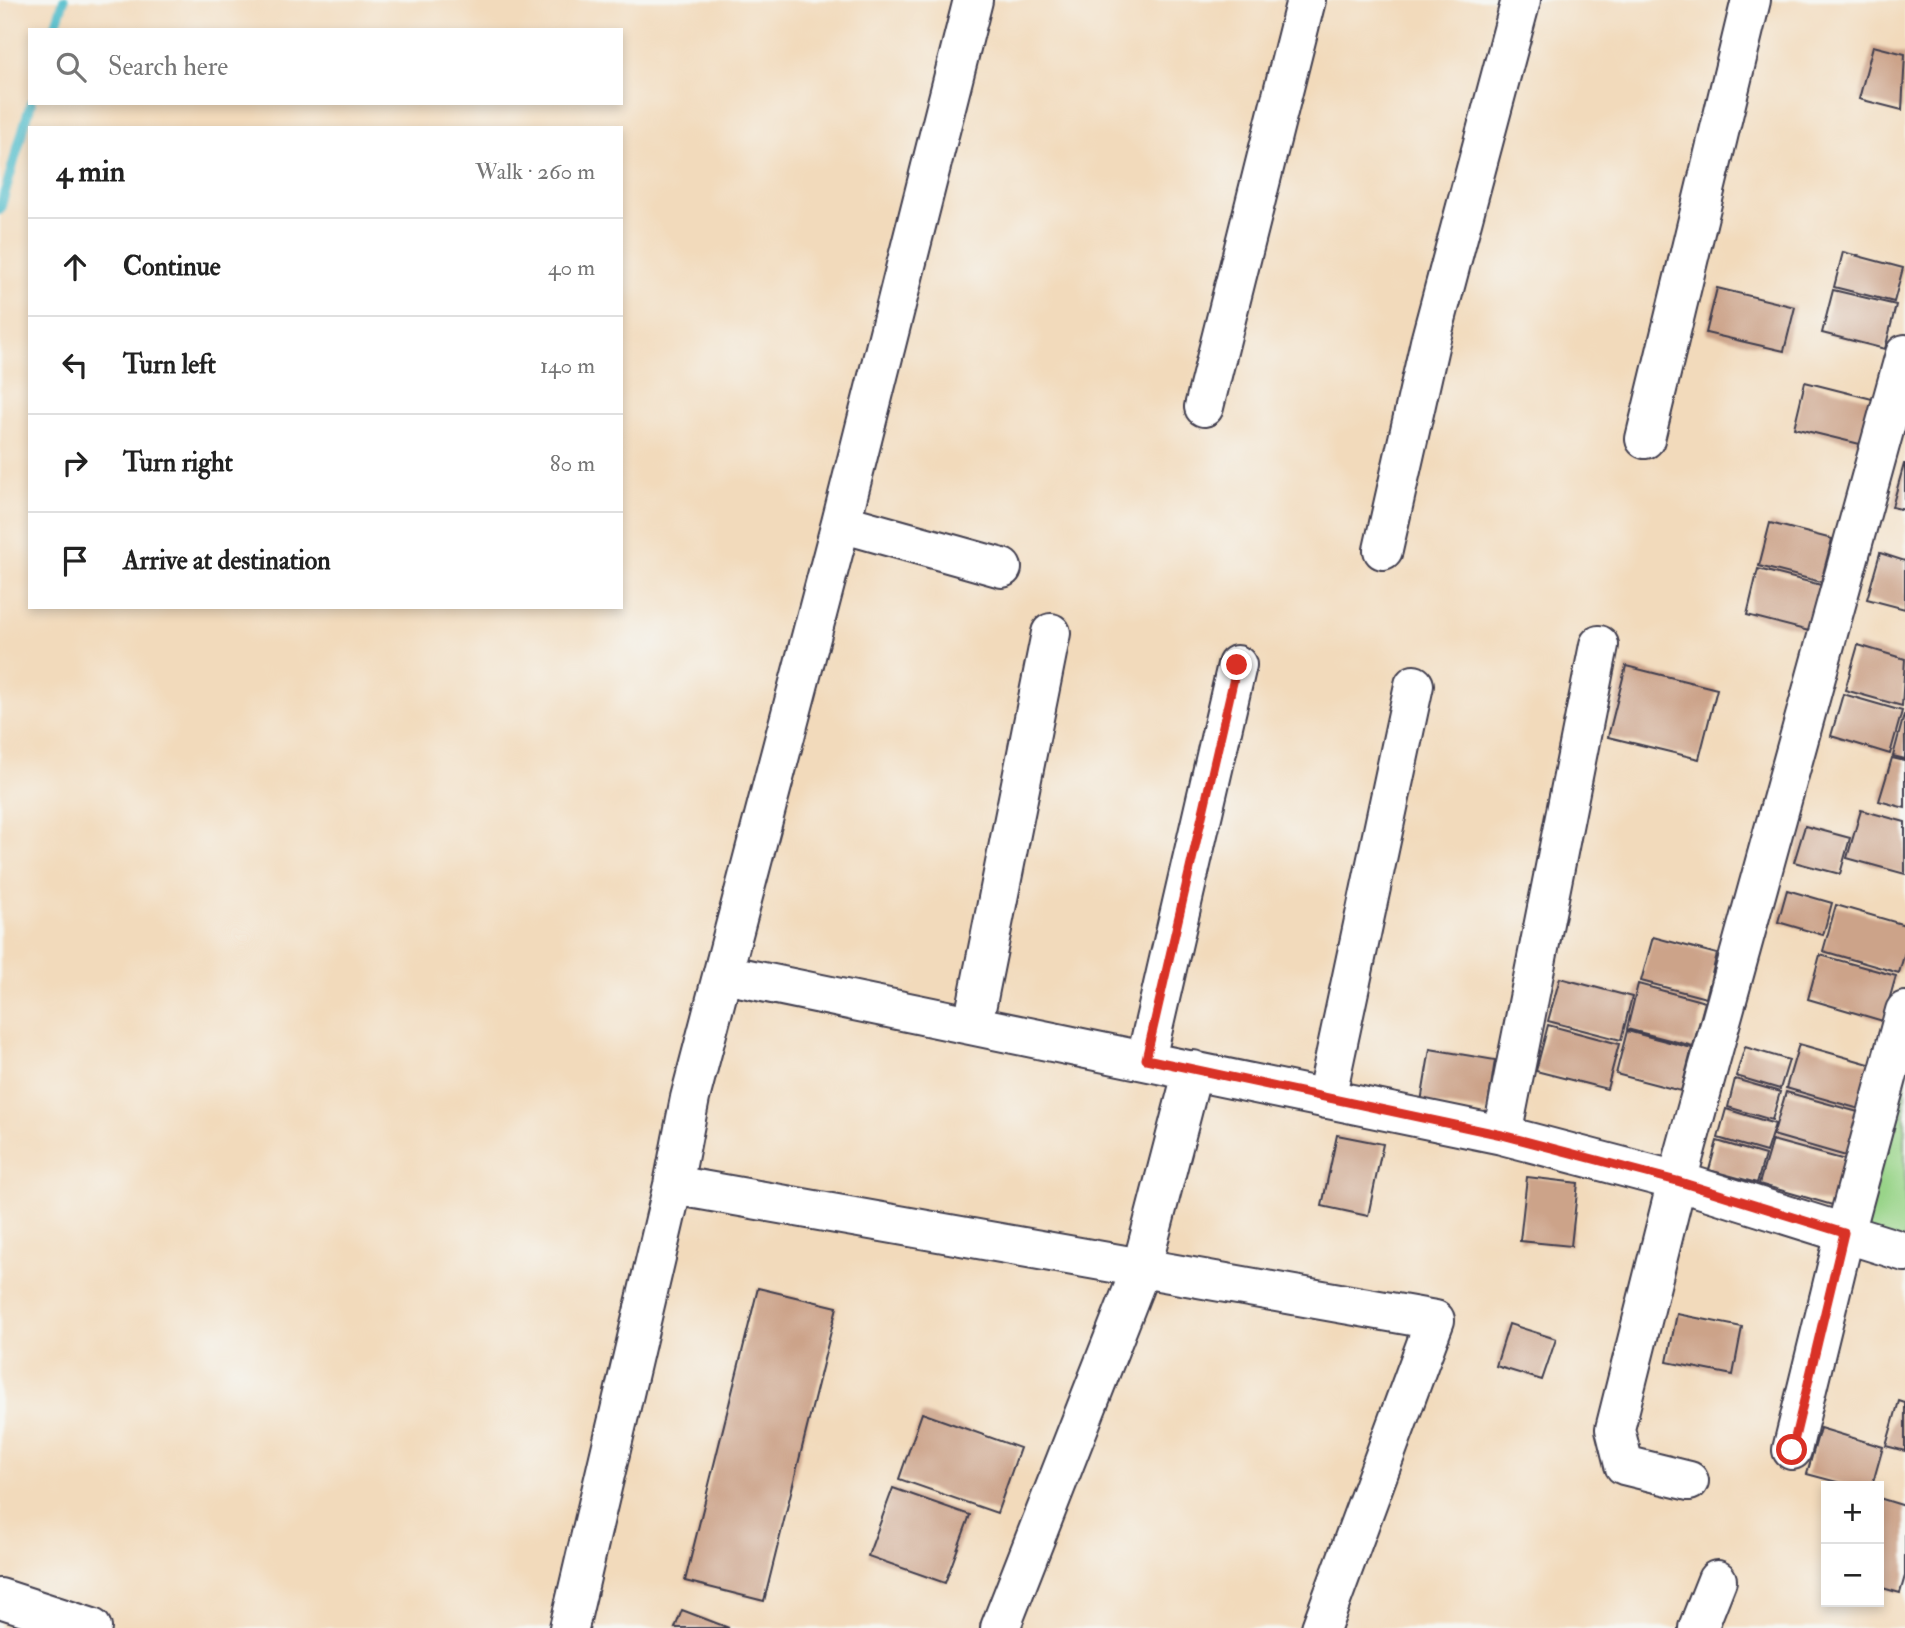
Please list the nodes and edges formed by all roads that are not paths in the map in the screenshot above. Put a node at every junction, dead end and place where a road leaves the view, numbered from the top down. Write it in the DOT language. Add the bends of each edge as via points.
graph roads {
  1 [pos="972,0"];
  2 [pos="1306,0"];
  3 [pos="1521,0"];
  4 [pos="1751,0"];
  5 [pos="1905,354"];
  6 [pos="1204,407"];
  7 [pos="1645,439"];
  8 [pos="841,523"];
  9 [pos="1383,550"];
  10 [pos="1002,568"];
  11 [pos="1051,633"];
  12 [pos="1598,645"];
  13 [pos="1237,665"];
  14 [pos="1414,685"];
  15 [pos="724,974"];
  16 [pos="1905,1011"];
  17 [pos="973,1024"];
  18 [pos="1146,1059"];
  19 [pos="1193,1070"];
  20 [pos="1326,1099"];
  21 [pos="1502,1135"];
  22 [pos="1677,1181"];
  23 [pos="673,1185"];
  24 [pos="1844,1233"];
  25 [pos="1905,1252"];
  26 [pos="1142,1266"];
  27 [pos="1792,1450"];
  28 [pos="1689,1481"];
  29 [pos="1717,1580"];
  30 [pos="0,1598"];
  31 [pos="92,1628"];
  32 [pos="569,1628"];
  33 [pos="1000,1628"];
  34 [pos="1321,1628"];
  35 [pos="1698,1628"];
  1 -- 8 [label="street"];
  2 -- 6 [label="street"];
  3 -- 9 [label="street" via="1430,342"];
  4 -- 7 [label="street"];
  5 -- 22 [label="street"];
  8 -- 10 [label="street"];
  8 -- 15 [label="street"];
  11 -- 17 [label="street"];
  12 -- 21 [label="street"];
  13 -- 18 [label="street"];
  14 -- 20 [label="street"];
  15 -- 17 [label="street"];
  15 -- 23 [label="street" via="690,1098"];
  16 -- 24 [label="street"];
  17 -- 18 [label="street"];
  18 -- 19 [label="street"];
  19 -- 20 [label="street"];
  19 -- 26 [label="street"];
  20 -- 21 [label="street"];
  21 -- 22 [label="street"];
  22 -- 24 [label="street"];
  22 -- 28 [label="street" via="1615,1429 1624,1465"];
  23 -- 26 [label="street"];
  23 -- 32 [label="street"];
  24 -- 25 [label="street"];
  24 -- 27 [label="street"];
  26 -- 33 [label="street"];
  26 -- 34 [label="street" via="1435,1320"];
  29 -- 35 [label="street"];
  30 -- 31 [label="street"];
}
